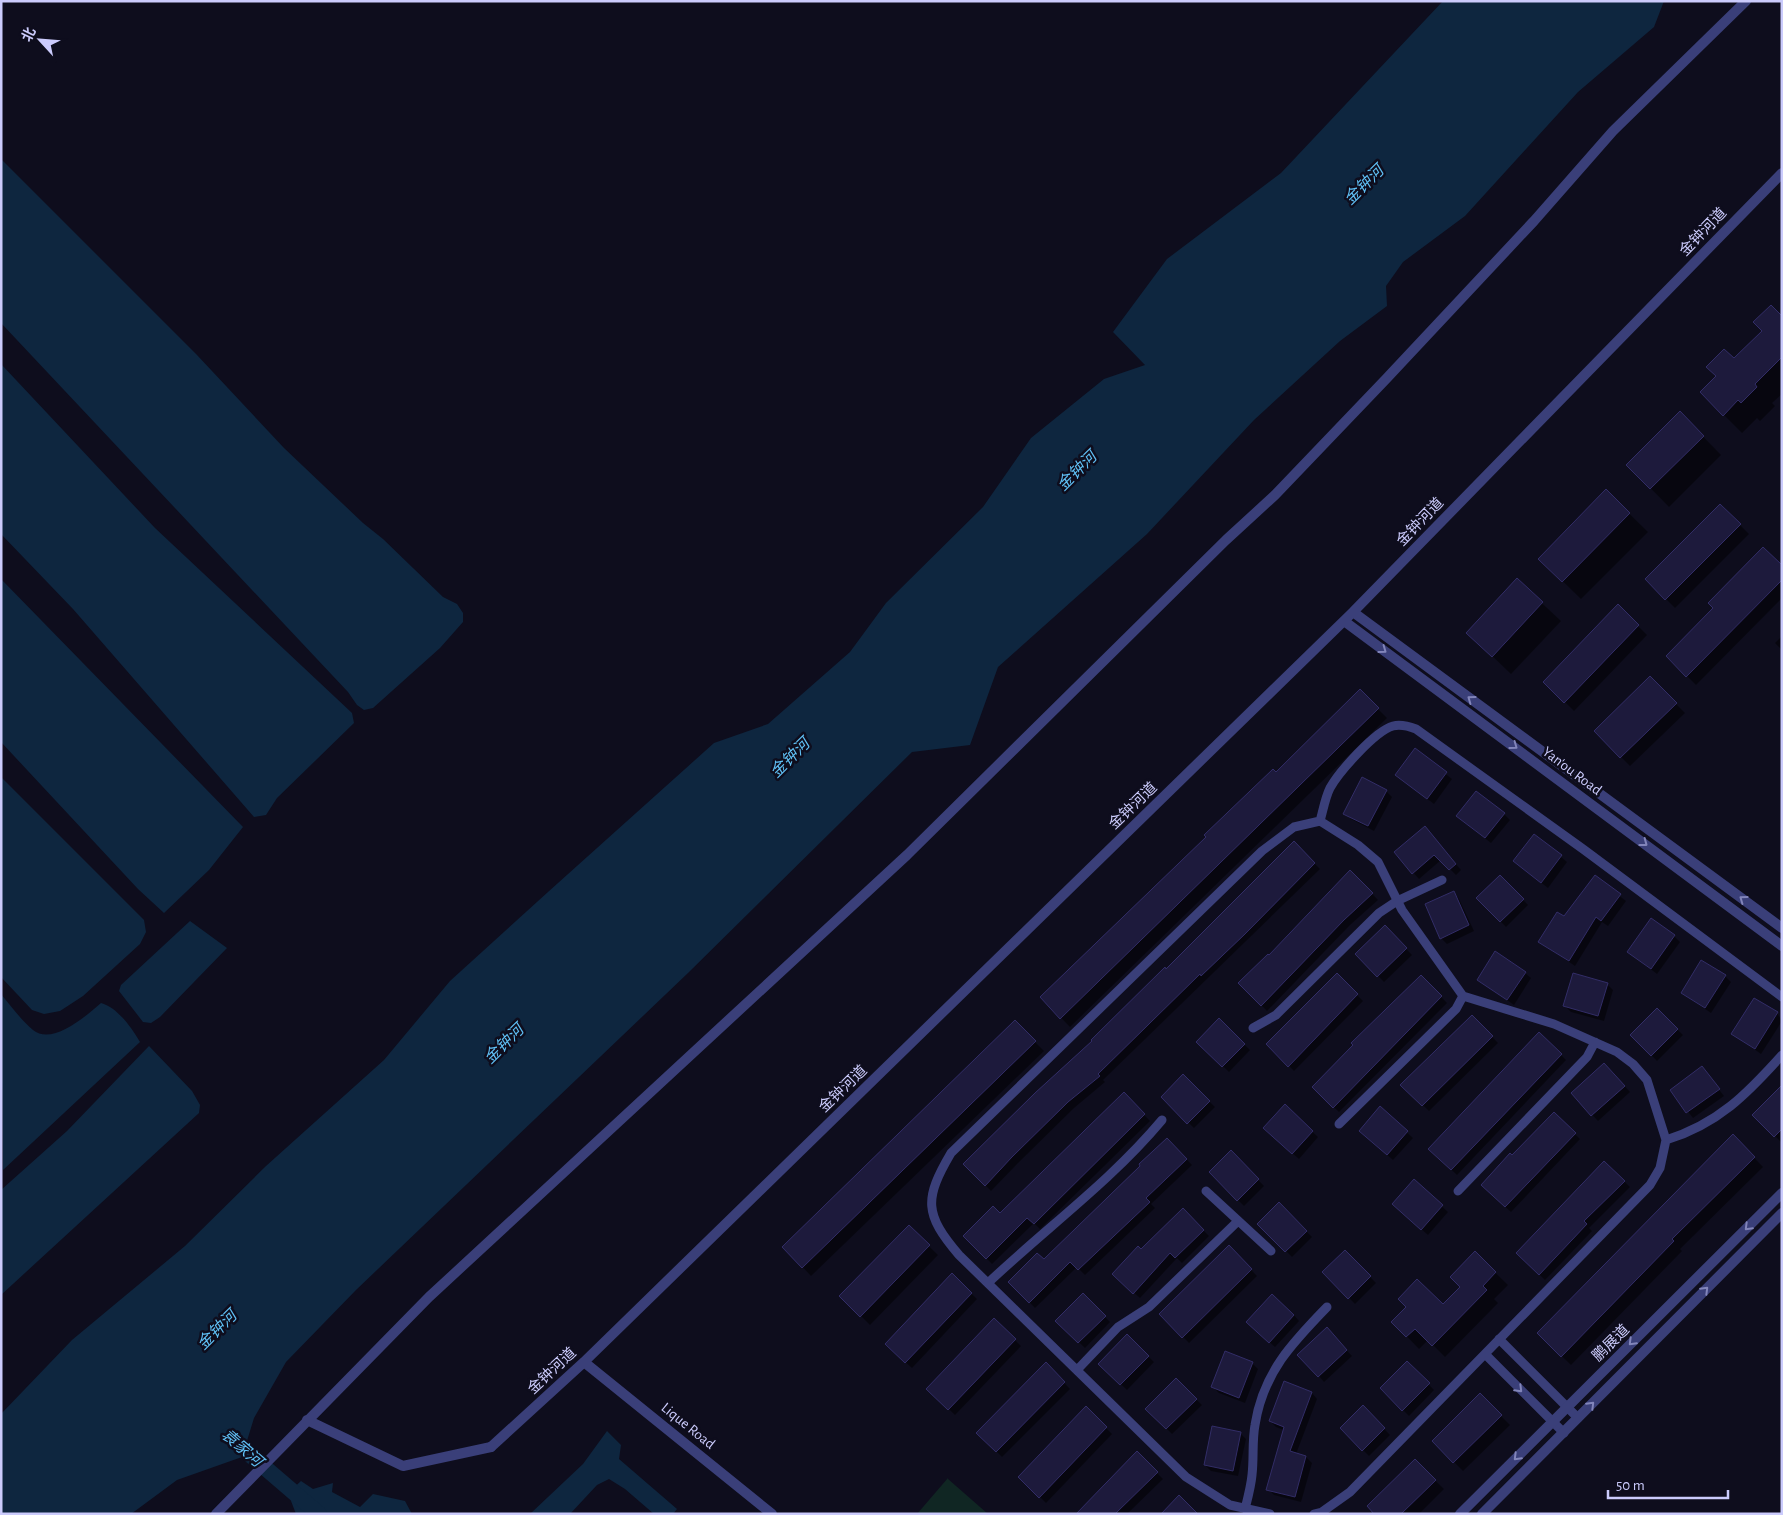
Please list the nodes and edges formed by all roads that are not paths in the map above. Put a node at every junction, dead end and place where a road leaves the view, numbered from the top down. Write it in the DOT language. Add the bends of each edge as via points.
graph roads {
  1 [pos="1746,1"];
  2 [pos="1782,173"];
  3 [pos="1353,612"];
  4 [pos="1344,621"];
  5 [pos="1320,821"];
  6 [pos="1442,880"];
  7 [pos="1397,901"];
  8 [pos="1782,928"];
  9 [pos="1782,946"];
  10 [pos="1463,996"];
  11 [pos="1782,997"];
  12 [pos="1252,1028"];
  13 [pos="1595,1042"];
  14 [pos="1782,1055"];
  15 [pos="1162,1120"];
  16 [pos="1339,1124"];
  17 [pos="1666,1140"];
  18 [pos="1206,1191"];
  19 [pos="1458,1191"];
  20 [pos="1782,1193"];
  21 [pos="1782,1214"];
  22 [pos="1238,1221"];
  23 [pos="1271,1252"];
  24 [pos="988,1283"];
  25 [pos="1327,1307"];
  26 [pos="1499,1339"];
  27 [pos="1484,1354"];
  28 [pos="584,1362"];
  29 [pos="1077,1370"];
  30 [pos="1567,1407"];
  31 [pos="1578,1418"];
  32 [pos="307,1420"];
  33 [pos="1553,1422"];
  34 [pos="1564,1433"];
  35 [pos="1245,1509"];
  36 [pos="216,1514"];
  37 [pos="772,1514"];
  38 [pos="1270,1514"];
  39 [pos="1314,1514"];
  40 [pos="1460,1514"];
  41 [pos="1482,1514"];
  1 -- 32 [label="street" via="1613,131 1534,221 1276,495 1226,540 906,855 429,1297"];
  2 -- 3 [label="street, 金钟河道"];
  3 -- 4 [label="street, 金钟河道"];
  8 -- 3 [label="street, Yan'ou Road, one-way"];
  4 -- 9 [label="street, Yan'ou Road, one-way"];
  4 -- 28 [label="street, 金钟河道"];
  5 -- 7 [label="lane" via="1378,862"];
  5 -- 11 [label="lane" via="1329,789 1341,772 1380,734 1392,726 1406,725 1583,849"];
  5 -- 24 [label="lane" via="1294,827 1262,852 951,1153 931,1196 933,1217 942,1235"];
  6 -- 7 [label="lane"];
  7 -- 10 [label="lane"];
  7 -- 12 [label="lane" via="1379,913 1276,1015"];
  10 -- 13 [label="lane" via="1554,1024"];
  10 -- 16 [label="lane" via="1456,1009"];
  13 -- 17 [label="lane" via="1617,1052 1647,1080"];
  13 -- 19 [label="lane" via="1587,1057"];
  14 -- 17 [label="lane" via="1751,1090 1718,1117 1686,1134"];
  15 -- 24 [label="lane" via="1146,1140 1067,1216 1032,1242"];
  17 -- 26 [label="lane" via="1660,1168 1650,1185"];
  18 -- 22 [label="lane"];
  20 -- 30 [label="street, 鹏展道, one-way"];
  31 -- 21 [label="street, 鹏展道, one-way"];
  22 -- 23 [label="lane"];
  22 -- 29 [label="lane" via="1149,1307 1118,1327"];
  24 -- 29 [label="lane"];
  25 -- 35 [label="lane" via="1288,1347 1260,1401"];
  26 -- 27 [label="lane"];
  26 -- 30 [label="lane"];
  27 -- 33 [label="lane, one-way"];
  27 -- 39 [label="lane" via="1350,1492"];
  28 -- 32 [label="street, 金钟河道" via="491,1447 403,1466"];
  28 -- 37 [label="street, Lique Road"];
  29 -- 35 [label="lane" via="1186,1477 1230,1506"];
  30 -- 31 [label="lane"];
  30 -- 33 [label="street, 鹏展道"];
  31 -- 34 [label="street, 鹏展道"];
  32 -- 36 [label="street"];
  33 -- 34 [label="lane"];
  33 -- 40 [label="street, 鹏展道, one-way"];
  34 -- 41 [label="street, 鹏展道"];
  35 -- 38 [label="lane"];
}
